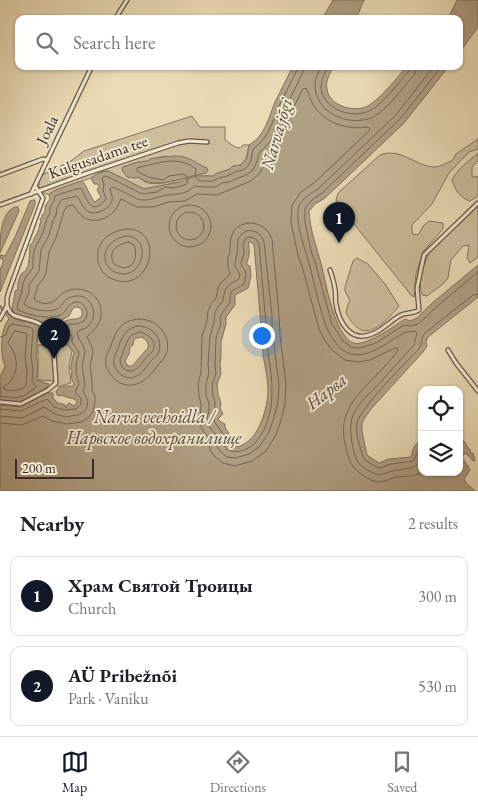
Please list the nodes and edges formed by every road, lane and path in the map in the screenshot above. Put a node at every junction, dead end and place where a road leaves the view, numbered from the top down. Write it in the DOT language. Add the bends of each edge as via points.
graph roads {
  1 [pos="127,0"];
  2 [pos="117,15"];
  3 [pos="90,70"];
  4 [pos="207,142"];
  5 [pos="47,160"];
  6 [pos="0,175"];
  7 [pos="35,186"];
  8 [pos="39,192"];
  9 [pos="31,194"];
  10 [pos="478,203"];
  11 [pos="0,205"];
  12 [pos="330,270"];
  13 [pos="7,308"];
  14 [pos="0,320"];
  15 [pos="448,350"];
  16 [pos="478,390"];
  17 [pos="0,402"];
  1 -- 2 [label="street"];
  3 -- 5 [label="street, Joala"];
  4 -- 8 [label="street, Kulgusadama tee" via="178,143"];
  5 -- 6 [label="street, Joala"];
  5 -- 7 [label="street"];
  7 -- 8 [label="street"];
  7 -- 9 [label="street"];
  8 -- 9 [label="street, Kulgusadama tee"];
  8 -- 13 [label="street" via="43,198 9,291"];
  9 -- 11 [label="street, Kulgusadama tee"];
  10 -- 12 [label="street" via="424,256 417,288 420,310 401,315 372,334 356,335 345,328 337,308"];
  13 -- 14 [label="street"];
  13 -- 17 [label="street" via="13,315 49,330 56,383 21,404"];
  15 -- 16 [label="street"];
}
